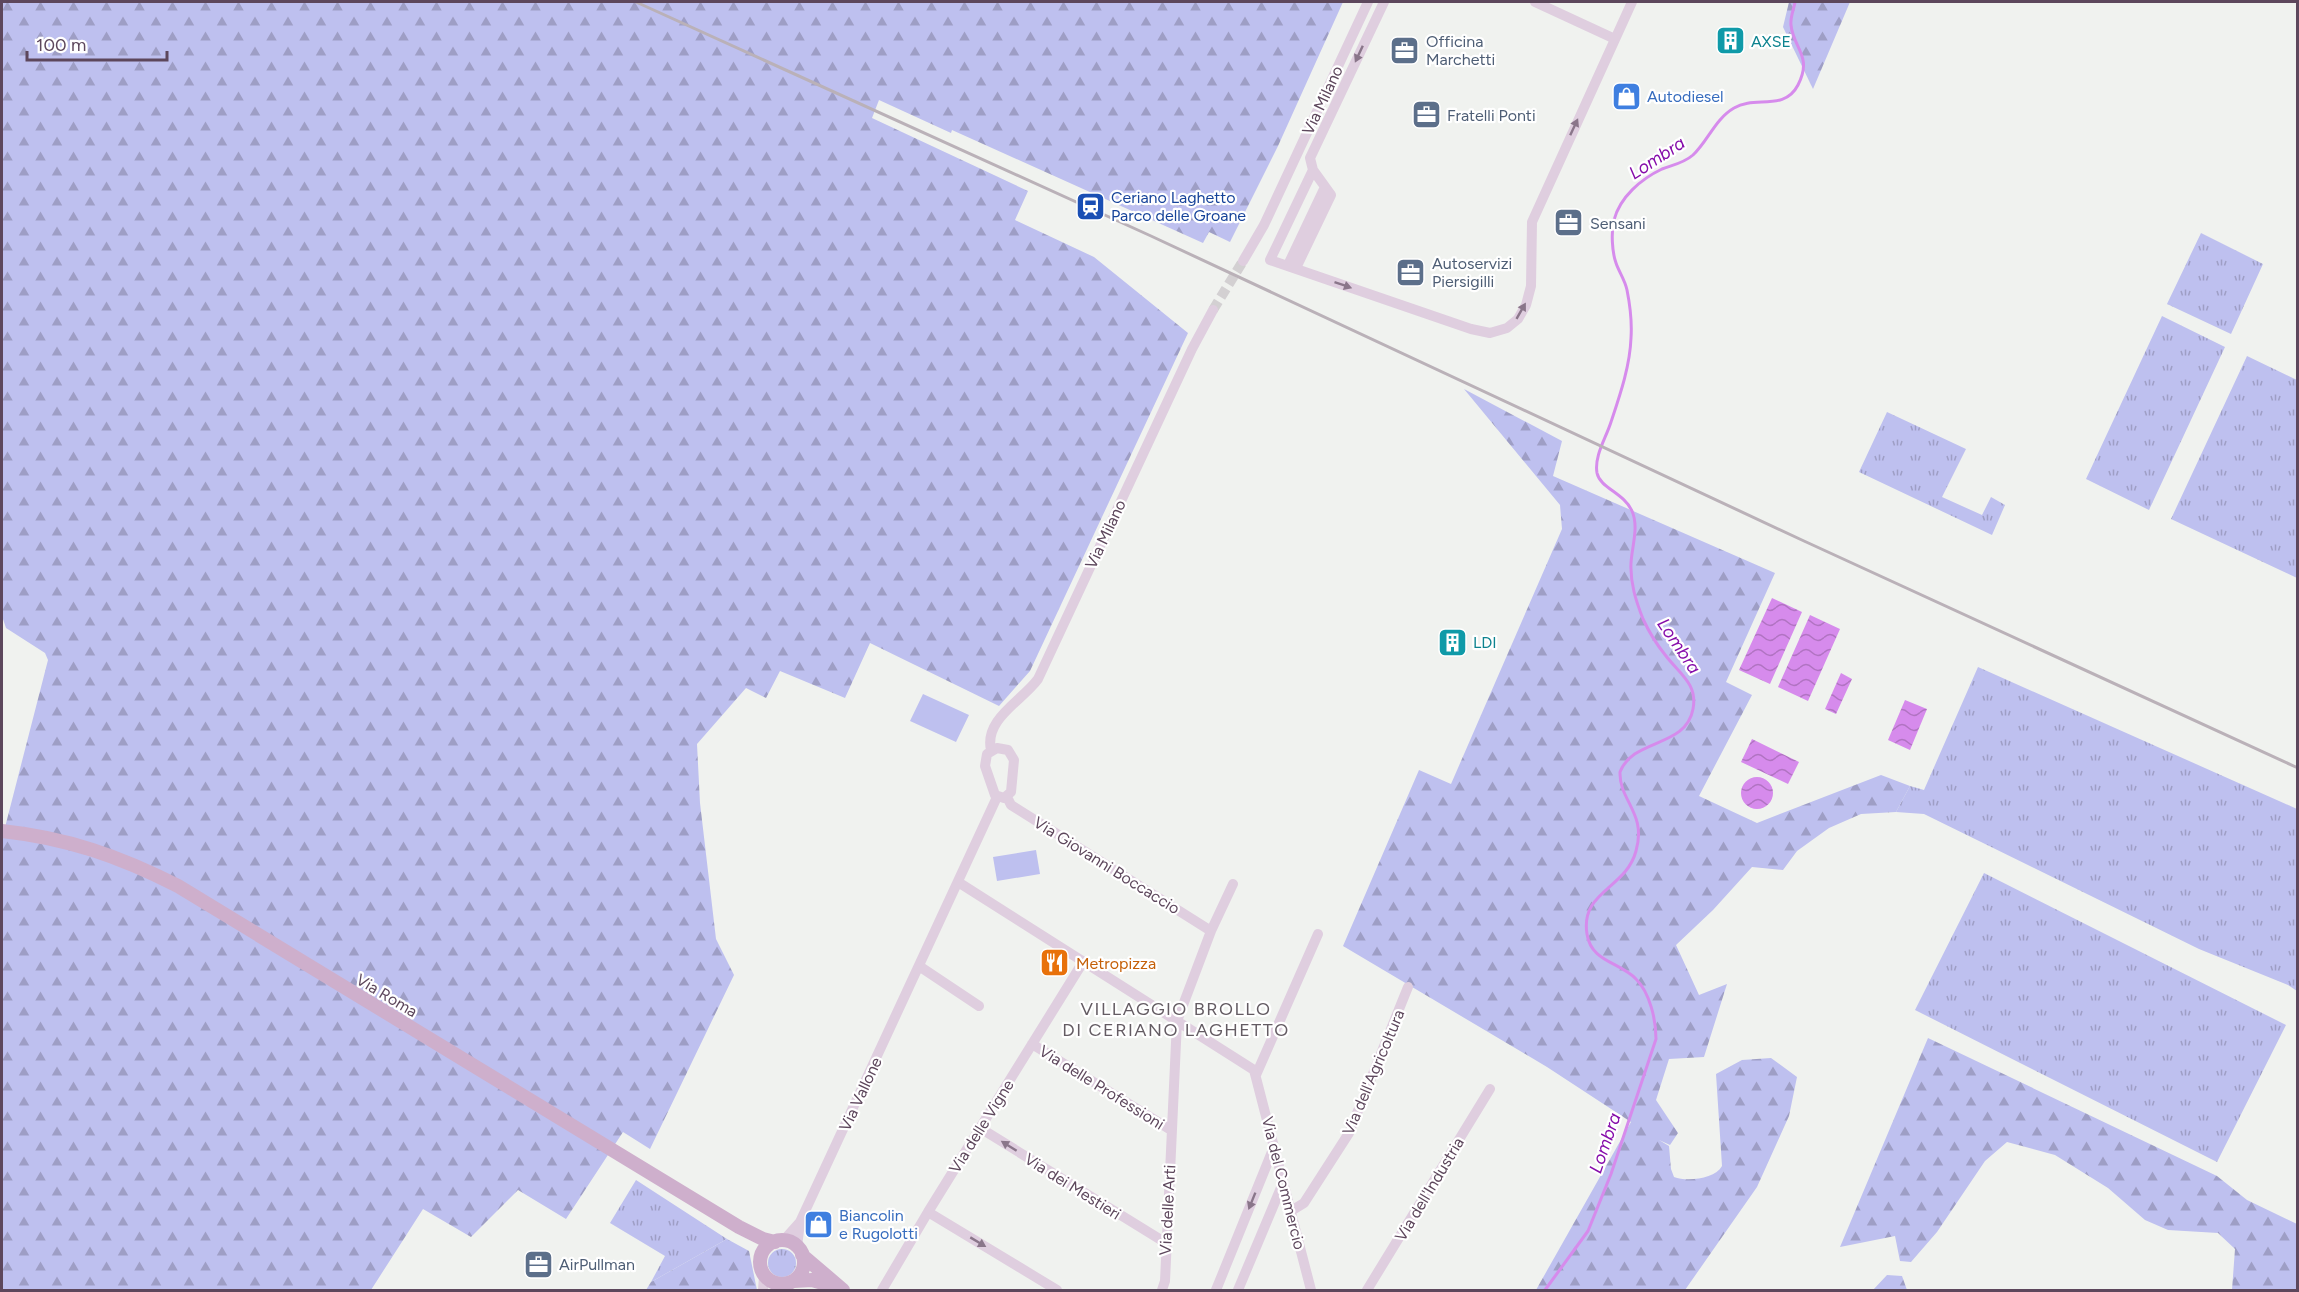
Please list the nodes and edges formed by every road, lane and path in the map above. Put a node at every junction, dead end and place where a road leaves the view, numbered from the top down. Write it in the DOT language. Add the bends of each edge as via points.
graph roads {
  1 [pos="1368,2"];
  2 [pos="1384,2"];
  3 [pos="1535,2"];
  4 [pos="1632,2"];
  5 [pos="1615,39"];
  6 [pos="1313,170"];
  7 [pos="1243,261"];
  8 [pos="1292,267"];
  9 [pos="1213,309"];
  10 [pos="991,750"];
  11 [pos="1002,797"];
  12 [pos="2,831"];
  13 [pos="958,882"];
  14 [pos="1233,884"];
  15 [pos="1211,931"];
  16 [pos="1318,934"];
  17 [pos="1083,962"];
  18 [pos="919,966"];
  19 [pos="1408,987"];
  20 [pos="979,1006"];
  21 [pos="1177,1021"];
  22 [pos="1032,1044"];
  23 [pos="1256,1075"];
  24 [pos="1490,1089"];
  25 [pos="980,1128"];
  26 [pos="1171,1130"];
  27 [pos="1274,1147"];
  28 [pos="1283,1183"];
  29 [pos="1291,1211"];
  30 [pos="928,1212"];
  31 [pos="800,1222"];
  32 [pos="739,1227"];
  33 [pos="779,1241"];
  34 [pos="1166,1244"];
  35 [pos="800,1251"];
  36 [pos="760,1260"];
  37 [pos="764,1283"];
  38 [pos="784,1285"];
  39 [pos="842,1289"];
  40 [pos="882,1290"];
  41 [pos="1057,1290"];
  42 [pos="1162,1290"];
  43 [pos="1216,1290"];
  44 [pos="1238,1290"];
  45 [pos="1311,1290"];
  46 [pos="1367,1290"];
  1 -- 7 [label="street, Via Milano" via="1264,225"];
  2 -- 6 [label="street, one-way" via="1310,158"];
  3 -- 5 [label="street"];
  4 -- 5 [label="street"];
  8 -- 5 [label="street, one-way" via="1471,329 1490,333 1507,328 1518,319 1531,286 1532,222"];
  6 -- 8 [label="street" via="1326,187"];
  6 -- 8 [label="street" via="1270,260"];
  9 -- 10 [label="street, Via Milano" via="1038,679 995,724"];
  10 -- 11 [label="street, Via Milano" via="985,766"];
  10 -- 11 [label="street" via="1008,750 1014,760 1011,792"];
  11 -- 13 [label="street"];
  11 -- 15 [label="street, Via Giovanni Boccaccio"];
  12 -- 32 [label="main road, Via Roma" via="54,838 98,850 178,886"];
  13 -- 17 [label="street"];
  13 -- 18 [label="street, Via Vallone"];
  14 -- 15 [label="street, Via delle Arti"];
  15 -- 21 [label="street, Via delle Arti"];
  16 -- 23 [label="street"];
  17 -- 21 [label="street"];
  17 -- 22 [label="street, Via delle Vigne"];
  18 -- 20 [label="street"];
  18 -- 31 [label="street, Via Vallone"];
  19 -- 29 [label="street, Via dell'Agricoltura" via="1349,1133 1304,1203"];
  21 -- 23 [label="street" via="1250,1066"];
  21 -- 26 [label="street, Via delle Arti"];
  22 -- 25 [label="street, Via delle Vigne"];
  22 -- 26 [label="street, Via delle Professioni"];
  23 -- 27 [label="street, Via del Commercio"];
  24 -- 46 [label="street, Via dell'Industria"];
  25 -- 30 [label="street, Via delle Vigne"];
  34 -- 25 [label="street, Via dei Mestieri, one-way"];
  26 -- 34 [label="street, Via delle Arti"];
  27 -- 28 [label="street, Via del Commercio"];
  27 -- 43 [label="street, one-way"];
  28 -- 29 [label="street, Via del Commercio"];
  28 -- 44 [label="street"];
  29 -- 45 [label="street, Via del Commercio"];
  30 -- 40 [label="street, Via delle Vigne"];
  30 -- 41 [label="street, one-way"];
  31 -- 33 [label="street, Via Vallone"];
  31 -- 35 [label="street, Via Vallone"];
  32 -- 33 [label="main road, Via Roma" via="763,1239"];
  32 -- 36 [label="main road, Via Roma" via="755,1246"];
  33 -- 35 [label="main road"];
  33 -- 36 [label="main road" via="768,1246"];
  34 -- 42 [label="street, Via delle Arti"];
  35 -- 38 [label="main road" via="803,1269"];
  35 -- 39 [label="main road"];
  36 -- 37 [label="main road"];
  37 -- 38 [label="main road"];
  38 -- 39 [label="main road" via="812,1280"];
}
